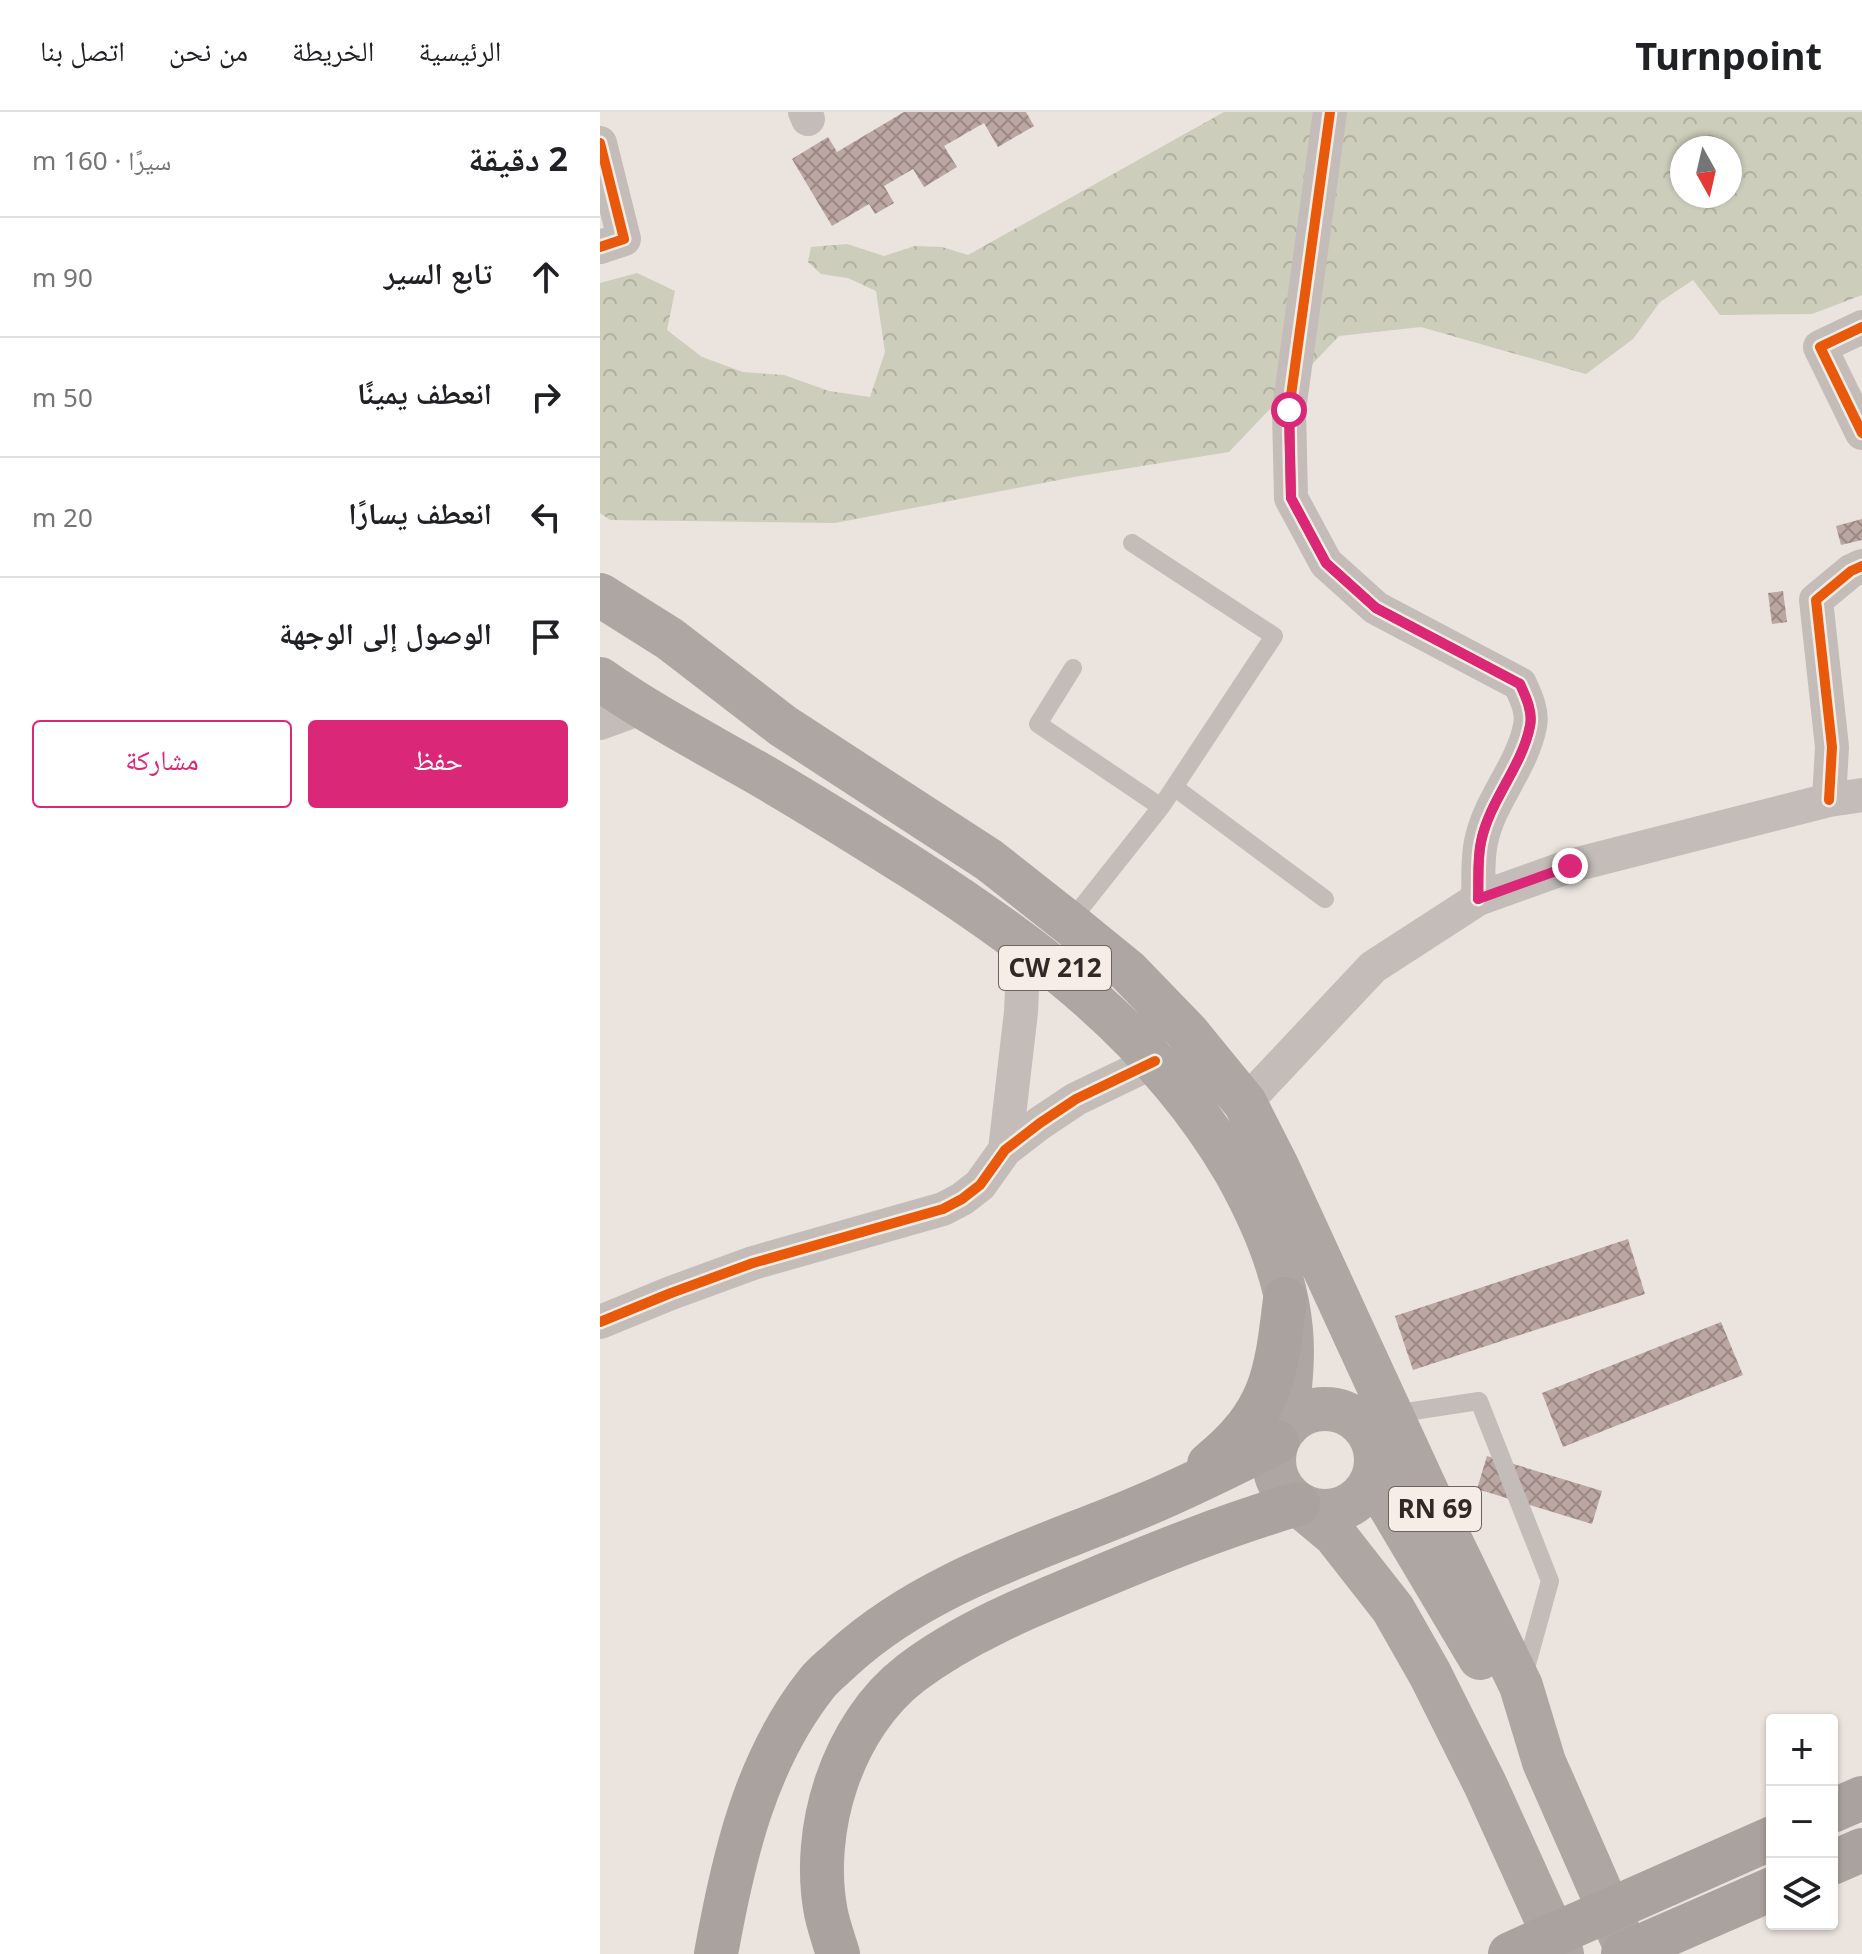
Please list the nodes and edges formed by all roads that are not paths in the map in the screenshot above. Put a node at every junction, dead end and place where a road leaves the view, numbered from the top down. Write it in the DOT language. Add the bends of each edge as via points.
graph roads {
  1 [pos="1330,112"];
  2 [pos="600,143"];
  3 [pos="600,247"];
  4 [pos="1862,327"];
  5 [pos="1862,433"];
  6 [pos="1132,543"];
  7 [pos="600,566"];
  8 [pos="1862,566"];
  9 [pos="600,595"];
  10 [pos="670,639"];
  11 [pos="1073,668"];
  12 [pos="600,679"];
  13 [pos="641,708"];
  14 [pos="600,723"];
  15 [pos="1174,787"];
  16 [pos="1846,798"];
  17 [pos="1161,807"];
  18 [pos="1325,899"];
  19 [pos="1478,899"];
  20 [pos="1069,923"];
  21 [pos="1024,943"];
  22 [pos="1155,1061"];
  23 [pos="1245,1103"];
  24 [pos="1005,1150"];
  25 [pos="1297,1209"];
  26 [pos="1285,1299"];
  27 [pos="600,1322"];
  28 [pos="1378,1421"];
  29 [pos="1282,1435"];
  30 [pos="1373,1478"];
  31 [pos="1298,1504"];
  32 [pos="1144,1506"];
  33 [pos="1521,1686"];
  34 [pos="1544,1762"];
  35 [pos="1862,1798"];
  36 [pos="1838,1808"];
  37 [pos="1766,1841"];
  38 [pos="1862,1850"];
  39 [pos="1838,1860"];
  40 [pos="1766,1892"];
  41 [pos="716,1954"];
  42 [pos="838,1954"];
  43 [pos="1510,1954"];
  44 [pos="1562,1954"];
  45 [pos="1626,1954"];
  1 -- 19 [label="street" via="1289,410 1291,498 1326,563 1376,608 1520,684 1529,704 1530,725 1481,842"];
  2 -- 3 [label="street" via="624,239"];
  4 -- 5 [label="street" via="1820,347"];
  6 -- 15 [label="lane" via="1274,636"];
  7 -- 10 [label="highway"];
  8 -- 16 [label="street" via="1816,600 1832,747"];
  9 -- 10 [label="highway, CW 212"];
  10 -- 20 [label="highway, CW 212" via="783,726 989,860"];
  11 -- 17 [label="lane" via="1038,724"];
  12 -- 13 [label="highway, CW 212"];
  13 -- 14 [label="street"];
  13 -- 21 [label="highway, CW 212" via="853,830"];
  15 -- 17 [label="lane"];
  15 -- 18 [label="lane"];
  16 -- 19 [label="street" via="1570,866"];
  17 -- 20 [label="lane"];
  19 -- 23 [label="street" via="1373,967"];
  20 -- 23 [label="highway, CW 212" via="1138,981"];
  21 -- 22 [label="highway, CW 212" via="1096,1002"];
  21 -- 24 [label="street"];
  22 -- 24 [label="street" via="1076,1099"];
  22 -- 26 [label="highway, CW 212" via="1211,1130 1243,1185 1269,1240"];
  23 -- 25 [label="highway, CW 212"];
  24 -- 27 [label="street" via="980,1185 943,1209 753,1263"];
  25 -- 28 [label="highway, RN 69"];
  26 -- 29 [label="highway, CW 212" via="1291,1330"];
  26 -- 32 [label="highway" via="1273,1378 1245,1431 1211,1463"];
  28 -- 29 [label="highway" via="1317,1410 1300,1416"];
  28 -- 30 [label="highway"];
  28 -- 33 [label="highway, RN 69"];
  28 -- 33 [label="lane" via="1479,1401 1550,1581"];
  29 -- 31 [label="highway" via="1274,1460 1277,1477"];
  29 -- 32 [label="highway"];
  30 -- 31 [label="highway" via="1361,1498 1347,1507 1315,1511"];
  30 -- 34 [label="highway"];
  31 -- 42 [label="highway" via="1243,1520 1027,1607 910,1674 872,1712 832,1797 822,1850 826,1913"];
  31 -- 44 [label="highway" via="1335,1535 1393,1609 1430,1674"];
  32 -- 41 [label="highway" via="969,1577 907,1609 818,1681 790,1721 763,1776 730,1876"];
  33 -- 34 [label="highway, RN 69"];
  34 -- 45 [label="highway, RN 69"];
  35 -- 36 [label="highway"];
  37 -- 43 [label="highway"];
  38 -- 39 [label="highway"];
  40 -- 45 [label="highway"];
}
